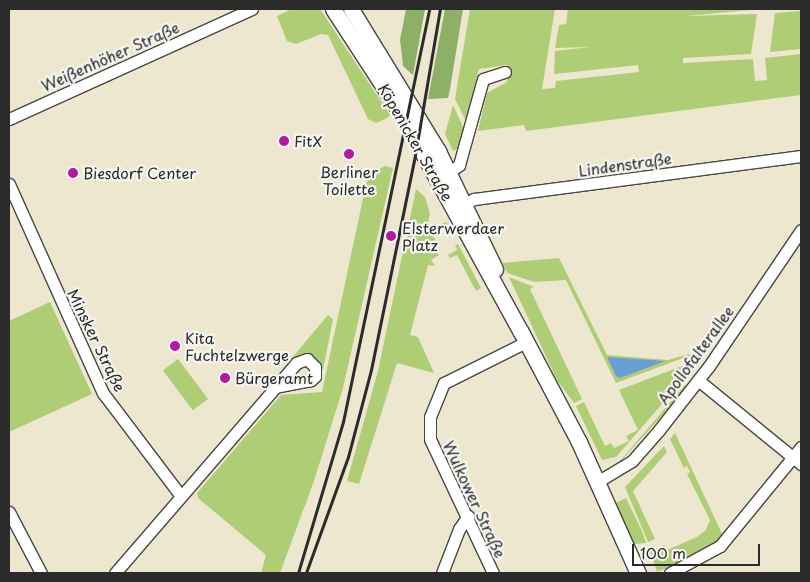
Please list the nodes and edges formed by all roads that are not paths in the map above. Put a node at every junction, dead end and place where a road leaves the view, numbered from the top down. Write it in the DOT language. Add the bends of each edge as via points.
graph roads {
  1 [pos="252,9"];
  2 [pos="333,9"];
  3 [pos="351,9"];
  4 [pos="505,72"];
  5 [pos="9,119"];
  6 [pos="801,156"];
  7 [pos="444,176"];
  8 [pos="9,184"];
  9 [pos="459,206"];
  10 [pos="801,230"];
  11 [pos="524,337"];
  12 [pos="698,380"];
  13 [pos="276,387"];
  14 [pos="801,447"];
  15 [pos="797,460"];
  16 [pos="597,482"];
  17 [pos="182,496"];
  18 [pos="9,512"];
  19 [pos="468,516"];
  20 [pos="41,573"];
  21 [pos="115,573"];
  22 [pos="442,573"];
  23 [pos="493,573"];
  24 [pos="638,573"];
  25 [pos="670,573"];
  1 -- 5 [label="street, Weißenhöher Straße"];
  2 -- 7 [label="main road, Köpenicker Straße"];
  3 -- 7 [label="main road, Köpenicker Straße" via="413,106"];
  4 -- 7 [label="street" via="483,79 459,165"];
  6 -- 9 [label="street, Lindenstraße" via="474,199"];
  7 -- 9 [label="main road, Köpenicker Straße"];
  8 -- 17 [label="street, Minsker Straße" via="103,392"];
  9 -- 11 [label="main road, Köpenicker Straße"];
  10 -- 12 [label="street, Apollofalterallee"];
  11 -- 16 [label="main road, Köpenicker Straße"];
  11 -- 19 [label="street, Wulkower Straße" via="444,383 432,410 430,439"];
  12 -- 15 [label="street"];
  12 -- 16 [label="street, Apollofalterallee" via="632,461"];
  13 -- 17 [label="street"];
  14 -- 15 [label="street"];
  15 -- 25 [label="street" via="720,546"];
  16 -- 24 [label="main road, Köpenicker Straße"];
  17 -- 21 [label="street"];
  18 -- 20 [label="street"];
  19 -- 22 [label="street" via="459,529"];
  19 -- 23 [label="street, Wulkower Straße"];
}
